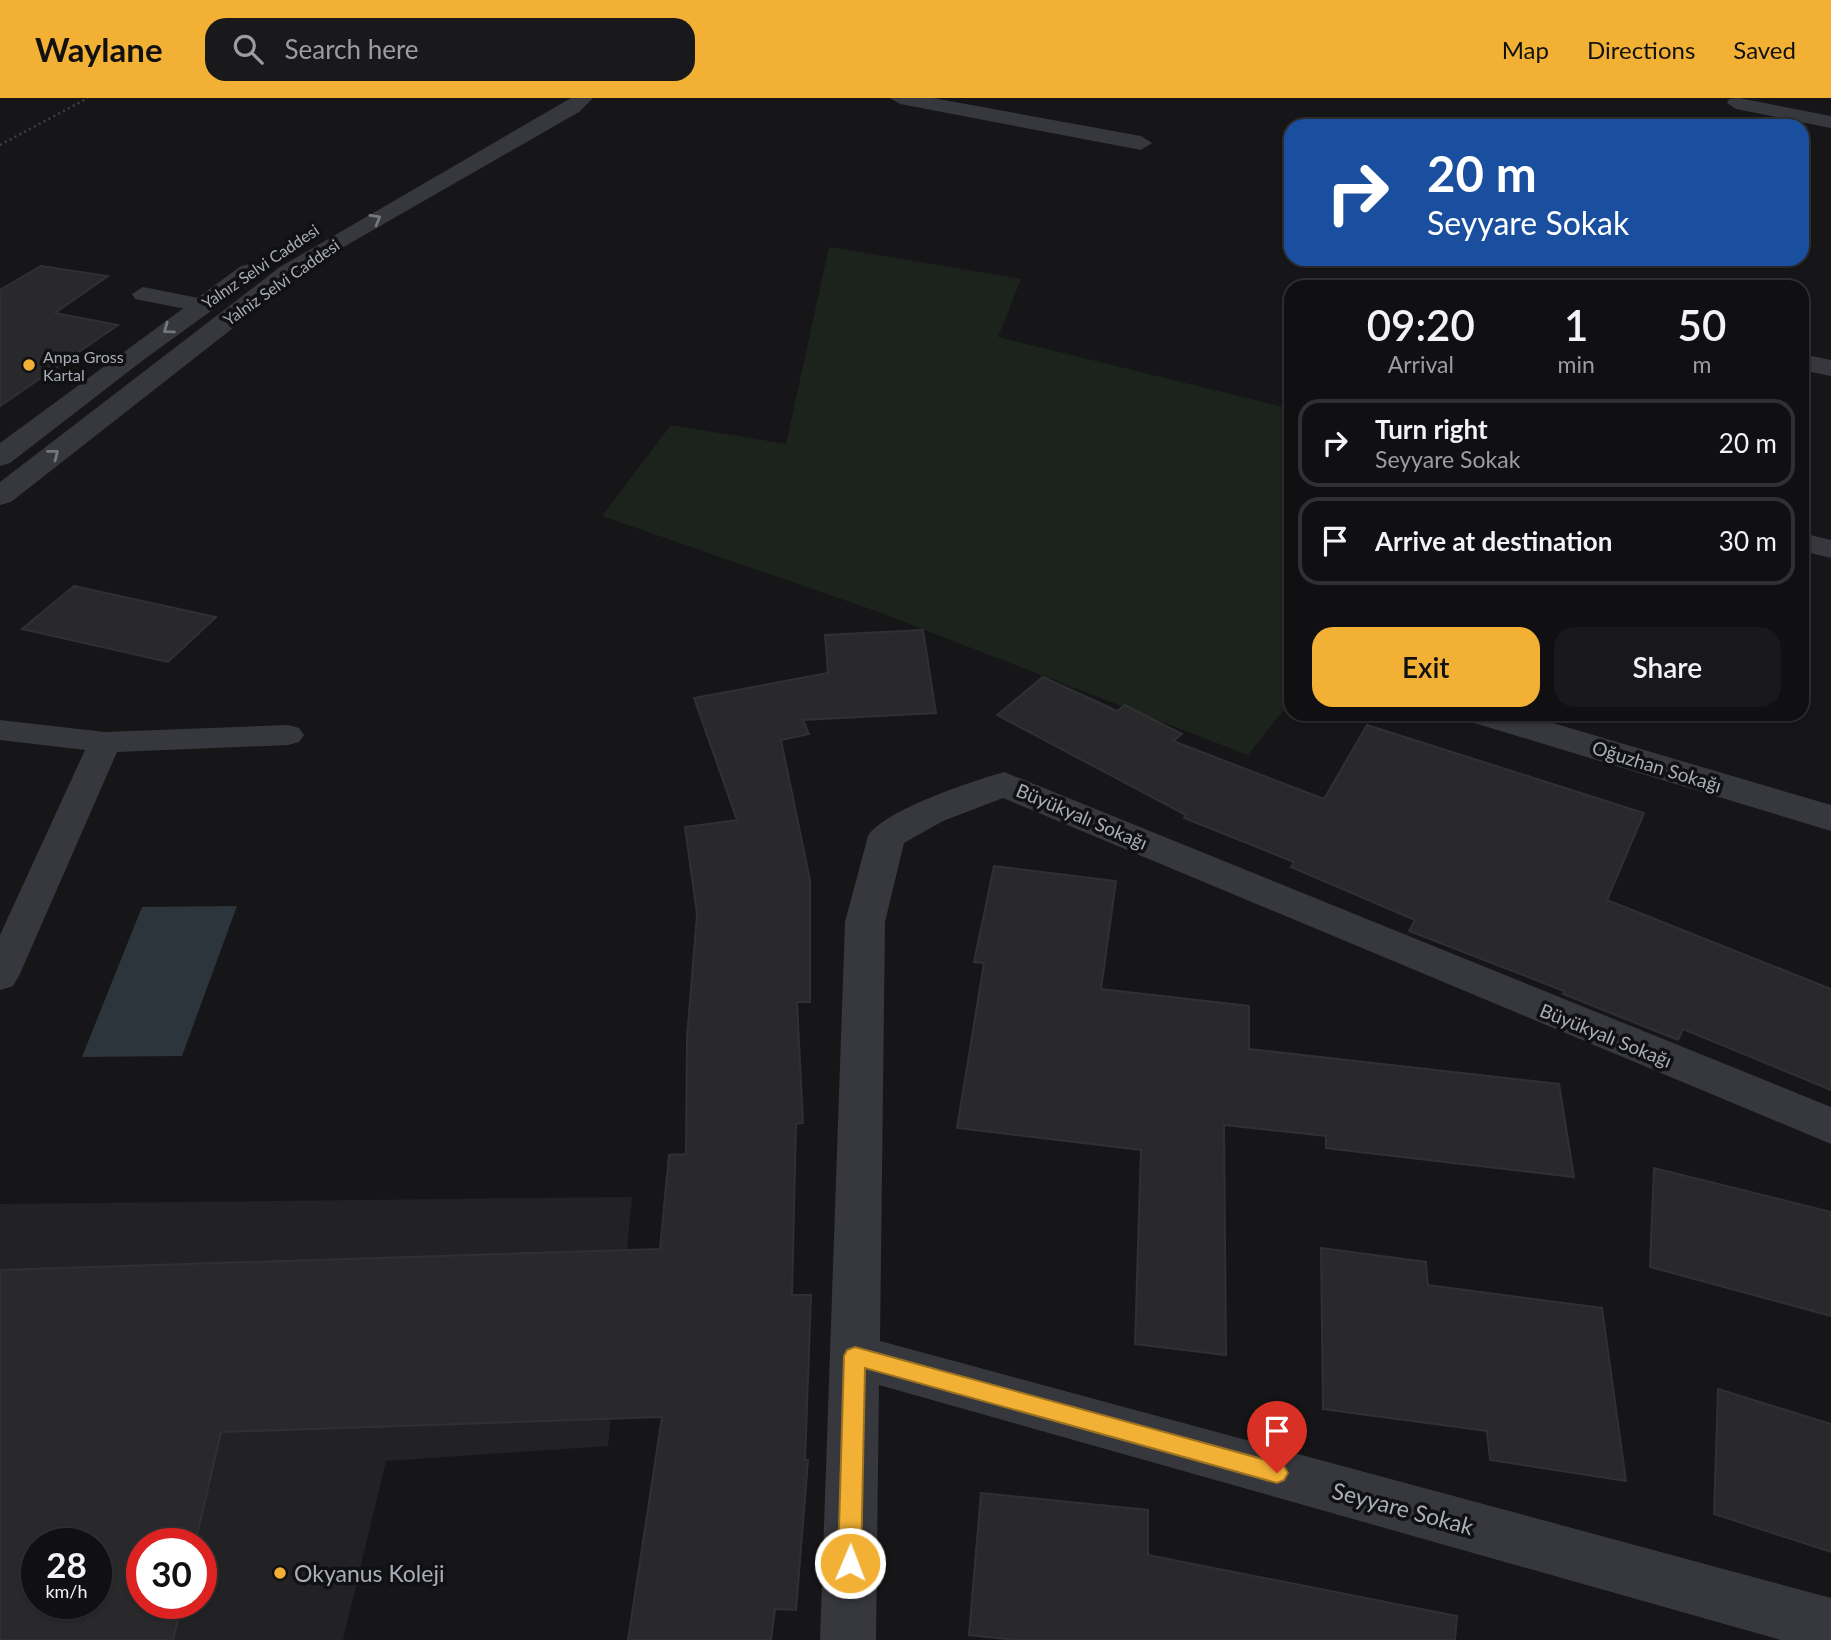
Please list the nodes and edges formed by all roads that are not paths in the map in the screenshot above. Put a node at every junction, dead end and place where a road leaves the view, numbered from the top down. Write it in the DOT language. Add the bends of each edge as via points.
graph roads {
  1 [pos="583,98"];
  2 [pos="900,98"];
  3 [pos="1732,101"];
  4 [pos="531,104"];
  5 [pos="1762,119"];
  6 [pos="1831,122"];
  7 [pos="1141,143"];
  8 [pos="143,294"];
  9 [pos="201,305"];
  10 [pos="1831,350"];
  11 [pos="1809,353"];
  12 [pos="1809,363"];
  13 [pos="1831,368"];
  14 [pos="0,457"];
  15 [pos="0,496"];
  16 [pos="1809,544"];
  17 [pos="1831,549"];
  18 [pos="1506,721"];
  19 [pos="0,730"];
  20 [pos="288,734"];
  21 [pos="105,742"];
  22 [pos="1831,818"];
  23 [pos="0,976"];
  24 [pos="1831,1126"];
  25 [pos="855,1356"];
  26 [pos="1831,1626"];
  27 [pos="848,1640"];
  15 -- 1 [label="street, Yalniz Selvi Caddesi, one-way" via="289,272"];
  2 -- 7 [label="street"];
  3 -- 5 [label="lane"];
  3 -- 6 [label="lane"];
  4 -- 9 [label="street, Yalnız Selvi Caddesi" via="480,138 288,245"];
  8 -- 9 [label="lane"];
  9 -- 14 [label="street, Yalnız Selvi Caddesi, one-way"];
  10 -- 11 [label="street"];
  12 -- 13 [label="street"];
  16 -- 17 [label="street"];
  18 -- 22 [label="street, Oğuzhan Sokağı"];
  19 -- 21 [label="lane"];
  20 -- 21 [label="lane"];
  21 -- 23 [label="lane"];
  24 -- 25 [label="street, Büyükyalı Sokağı" via="1004,784 930,812 887,836 865,922"];
  25 -- 26 [label="street, Seyyare Sokak"];
  25 -- 27 [label="street, Büyükyalı Sokağı"];
}
